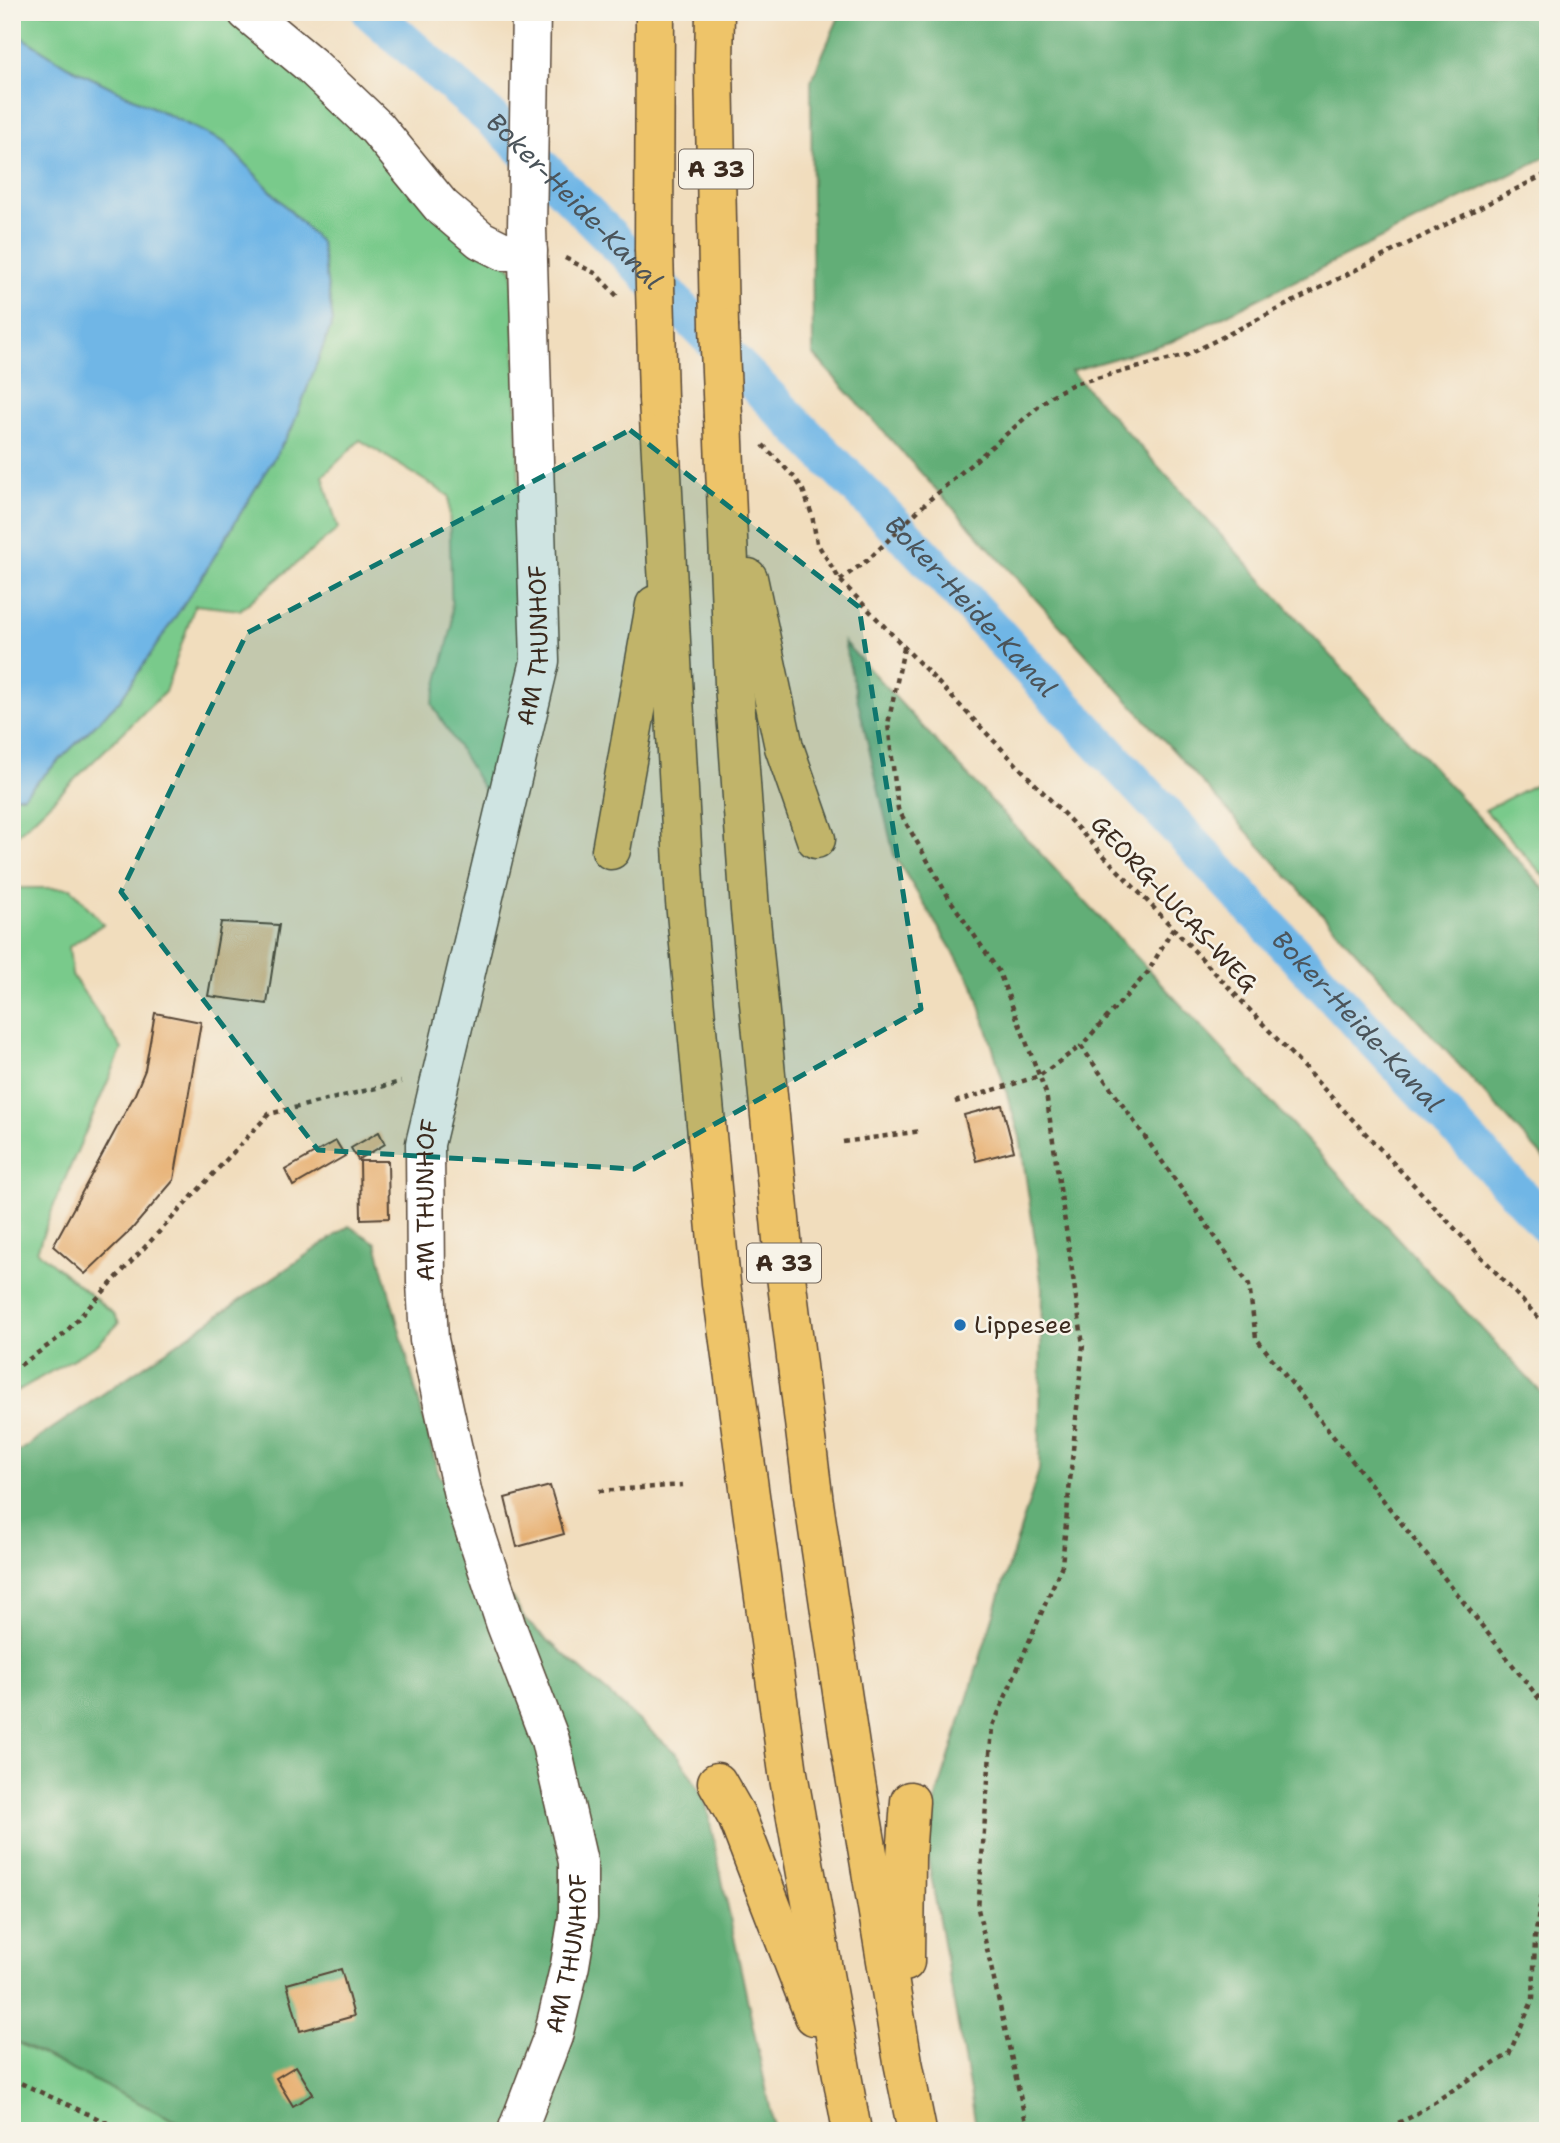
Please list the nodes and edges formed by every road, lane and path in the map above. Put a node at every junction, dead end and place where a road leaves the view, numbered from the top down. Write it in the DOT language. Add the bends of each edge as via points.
graph roads {
  1 [pos="247,12"];
  2 [pos="531,12"];
  3 [pos="655,12"];
  4 [pos="715,12"];
  5 [pos="1548,173"];
  6 [pos="528,251"];
  7 [pos="723,458"];
  8 [pos="803,489"];
  9 [pos="666,545"];
  10 [pos="840,580"];
  11 [pos="904,647"];
  12 [pos="816,839"];
  13 [pos="611,850"];
  14 [pos="1173,928"];
  15 [pos="1081,1046"];
  16 [pos="441,1072"];
  17 [pos="1039,1076"];
  18 [pos="955,1102"];
  19 [pos="921,1130"];
  20 [pos="843,1142"];
  21 [pos="1548,1328"];
  22 [pos="12,1371"];
  23 [pos="683,1485"];
  24 [pos="599,1491"];
  25 [pos="1548,1710"];
  26 [pos="717,1782"];
  27 [pos="910,1801"];
  28 [pos="1548,1855"];
  29 [pos="903,2062"];
  30 [pos="12,2079"];
  31 [pos="844,2092"];
  32 [pos="125,2131"];
  33 [pos="517,2131"];
  34 [pos="852,2131"];
  35 [pos="917,2131"];
  36 [pos="1028,2131"];
  37 [pos="1380,2131"];
  1 -- 6 [label="street" via="377,128 441,206 481,240 503,251"];
  2 -- 6 [label="street, AM THUNHOF"];
  3 -- 9 [label="highway, A 33, bridge" via="653,249"];
  4 -- 7 [label="highway, A 33, bridge"];
  5 -- 10 [label="path" via="1186,355 1073,384 1051,396"];
  6 -- 16 [label="street, AM THUNHOF" via="540,661"];
  7 -- 12 [label="highway" via="783,747"];
  7 -- 29 [label="highway, A 33" via="750,910 783,1260 850,1746"];
  8 -- 10 [label="path, GEORG-LUCAS-WEG" via="817,542"];
  9 -- 13 [label="highway"];
  9 -- 31 [label="highway, A 33" via="685,902 721,1283 788,1773"];
  10 -- 11 [label="path, GEORG-LUCAS-WEG"];
  11 -- 14 [label="path, GEORG-LUCAS-WEG"];
  11 -- 17 [label="path" via="888,724 898,809 949,898 999,972"];
  14 -- 15 [label="path" via="1148,972"];
  14 -- 21 [label="path, GEORG-LUCAS-WEG"];
  15 -- 17 [label="path"];
  15 -- 25 [label="path" via="1249,1285 1256,1338"];
  16 -- 22 [label="path" via="269,1114 63,1335"];
  16 -- 33 [label="street, AM THUNHOF" via="425,1144 429,1340 463,1495 550,1740 578,1863 578,1917 570,1965 553,2036"];
  17 -- 18 [label="path"];
  17 -- 36 [label="path" via="1046,1093 1083,1345 1062,1565 992,1728 978,1909"];
  19 -- 20 [label="path"];
  23 -- 24 [label="path"];
  26 -- 31 [label="highway" via="737,1817"];
  27 -- 29 [label="highway"];
  28 -- 37 [label="path" via="1535,1938 1533,1999 1509,2054 1411,2117"];
  29 -- 35 [label="highway, A 33"];
  30 -- 32 [label="path"];
  31 -- 34 [label="highway, A 33"];
}
